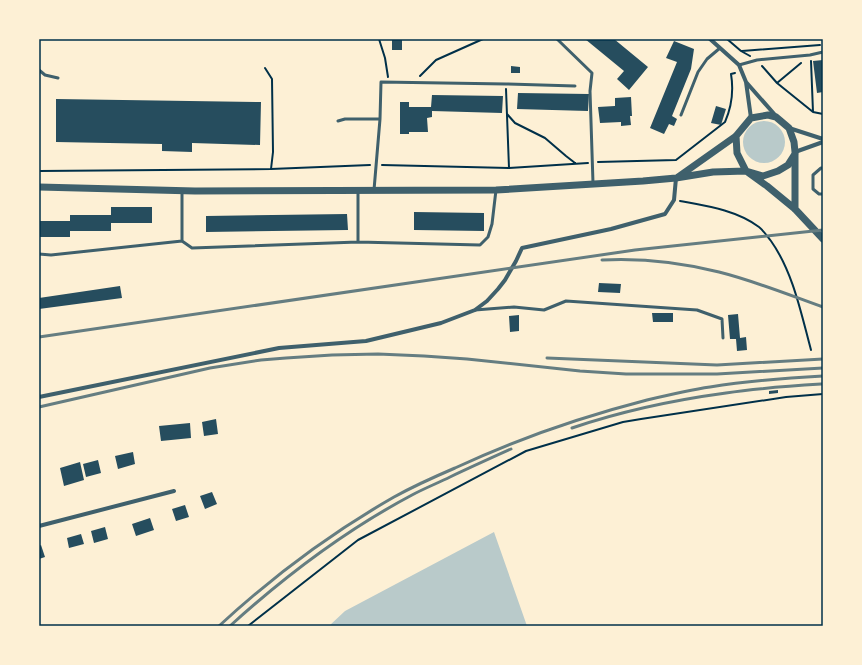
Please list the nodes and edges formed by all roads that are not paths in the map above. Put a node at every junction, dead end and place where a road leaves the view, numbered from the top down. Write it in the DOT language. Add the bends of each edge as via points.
graph roads {
  1 [pos="557,39"];
  2 [pos="710,39"];
  3 [pos="720,48"];
  4 [pos="823,52"];
  5 [pos="739,64"];
  6 [pos="39,70"];
  7 [pos="58,78"];
  8 [pos="746,82"];
  9 [pos="575,86"];
  10 [pos="681,115"];
  11 [pos="776,117"];
  12 [pos="751,118"];
  13 [pos="380,119"];
  14 [pos="338,121"];
  15 [pos="789,128"];
  16 [pos="736,136"];
  17 [pos="823,141"];
  18 [pos="795,152"];
  19 [pos="823,168"];
  20 [pos="746,171"];
  21 [pos="676,178"];
  22 [pos="592,183"];
  23 [pos="39,187"];
  24 [pos="358,190"];
  25 [pos="374,190"];
  26 [pos="496,190"];
  27 [pos="182,191"];
  28 [pos="823,194"];
  29 [pos="795,209"];
  30 [pos="823,239"];
  31 [pos="182,241"];
  32 [pos="358,242"];
  33 [pos="39,254"];
  34 [pos="475,310"];
  35 [pos="723,338"];
  36 [pos="39,397"];
  37 [pos="174,491"];
  38 [pos="39,526"];
  1 -- 22 [label="lane" via="592,72"];
  2 -- 3 [label="street"];
  3 -- 5 [label="street"];
  3 -- 10 [label="lane" via="707,59 698,72"];
  4 -- 5 [label="lane" via="810,56"];
  5 -- 8 [label="street"];
  6 -- 7 [label="lane" via="45,76"];
  8 -- 11 [label="street"];
  8 -- 12 [label="street"];
  9 -- 13 [label="lane" via="381,82"];
  11 -- 12 [label="street" via="768,115"];
  11 -- 15 [label="street"];
  12 -- 16 [label="street"];
  13 -- 14 [label="lane"];
  13 -- 25 [label="lane"];
  15 -- 17 [label="street"];
  15 -- 18 [label="street"];
  16 -- 20 [label="street" via="737,153"];
  16 -- 21 [label="street"];
  17 -- 18 [label="street"];
  18 -- 20 [label="street" via="788,164 778,172 763,176"];
  18 -- 29 [label="street"];
  19 -- 28 [label="lane" via="813,175 813,189"];
  20 -- 21 [label="street" via="713,172"];
  20 -- 29 [label="street"];
  21 -- 22 [label="street"];
  21 -- 34 [label="street" via="674,200 665,214 611,229 522,248 502,285"];
  22 -- 26 [label="street"];
  23 -- 27 [label="street"];
  24 -- 25 [label="street"];
  24 -- 27 [label="street"];
  24 -- 32 [label="lane"];
  25 -- 26 [label="street"];
  26 -- 32 [label="lane" via="492,224 488,237 480,245"];
  27 -- 31 [label="lane"];
  29 -- 30 [label="street"];
  31 -- 32 [label="lane" via="192,248"];
  31 -- 33 [label="lane" via="51,255"];
  34 -- 35 [label="lane" via="514,307 544,310 566,301 697,310 722,319"];
  34 -- 36 [label="street" via="442,323 366,341 279,348"];
  37 -- 38 [label="street"];
}
